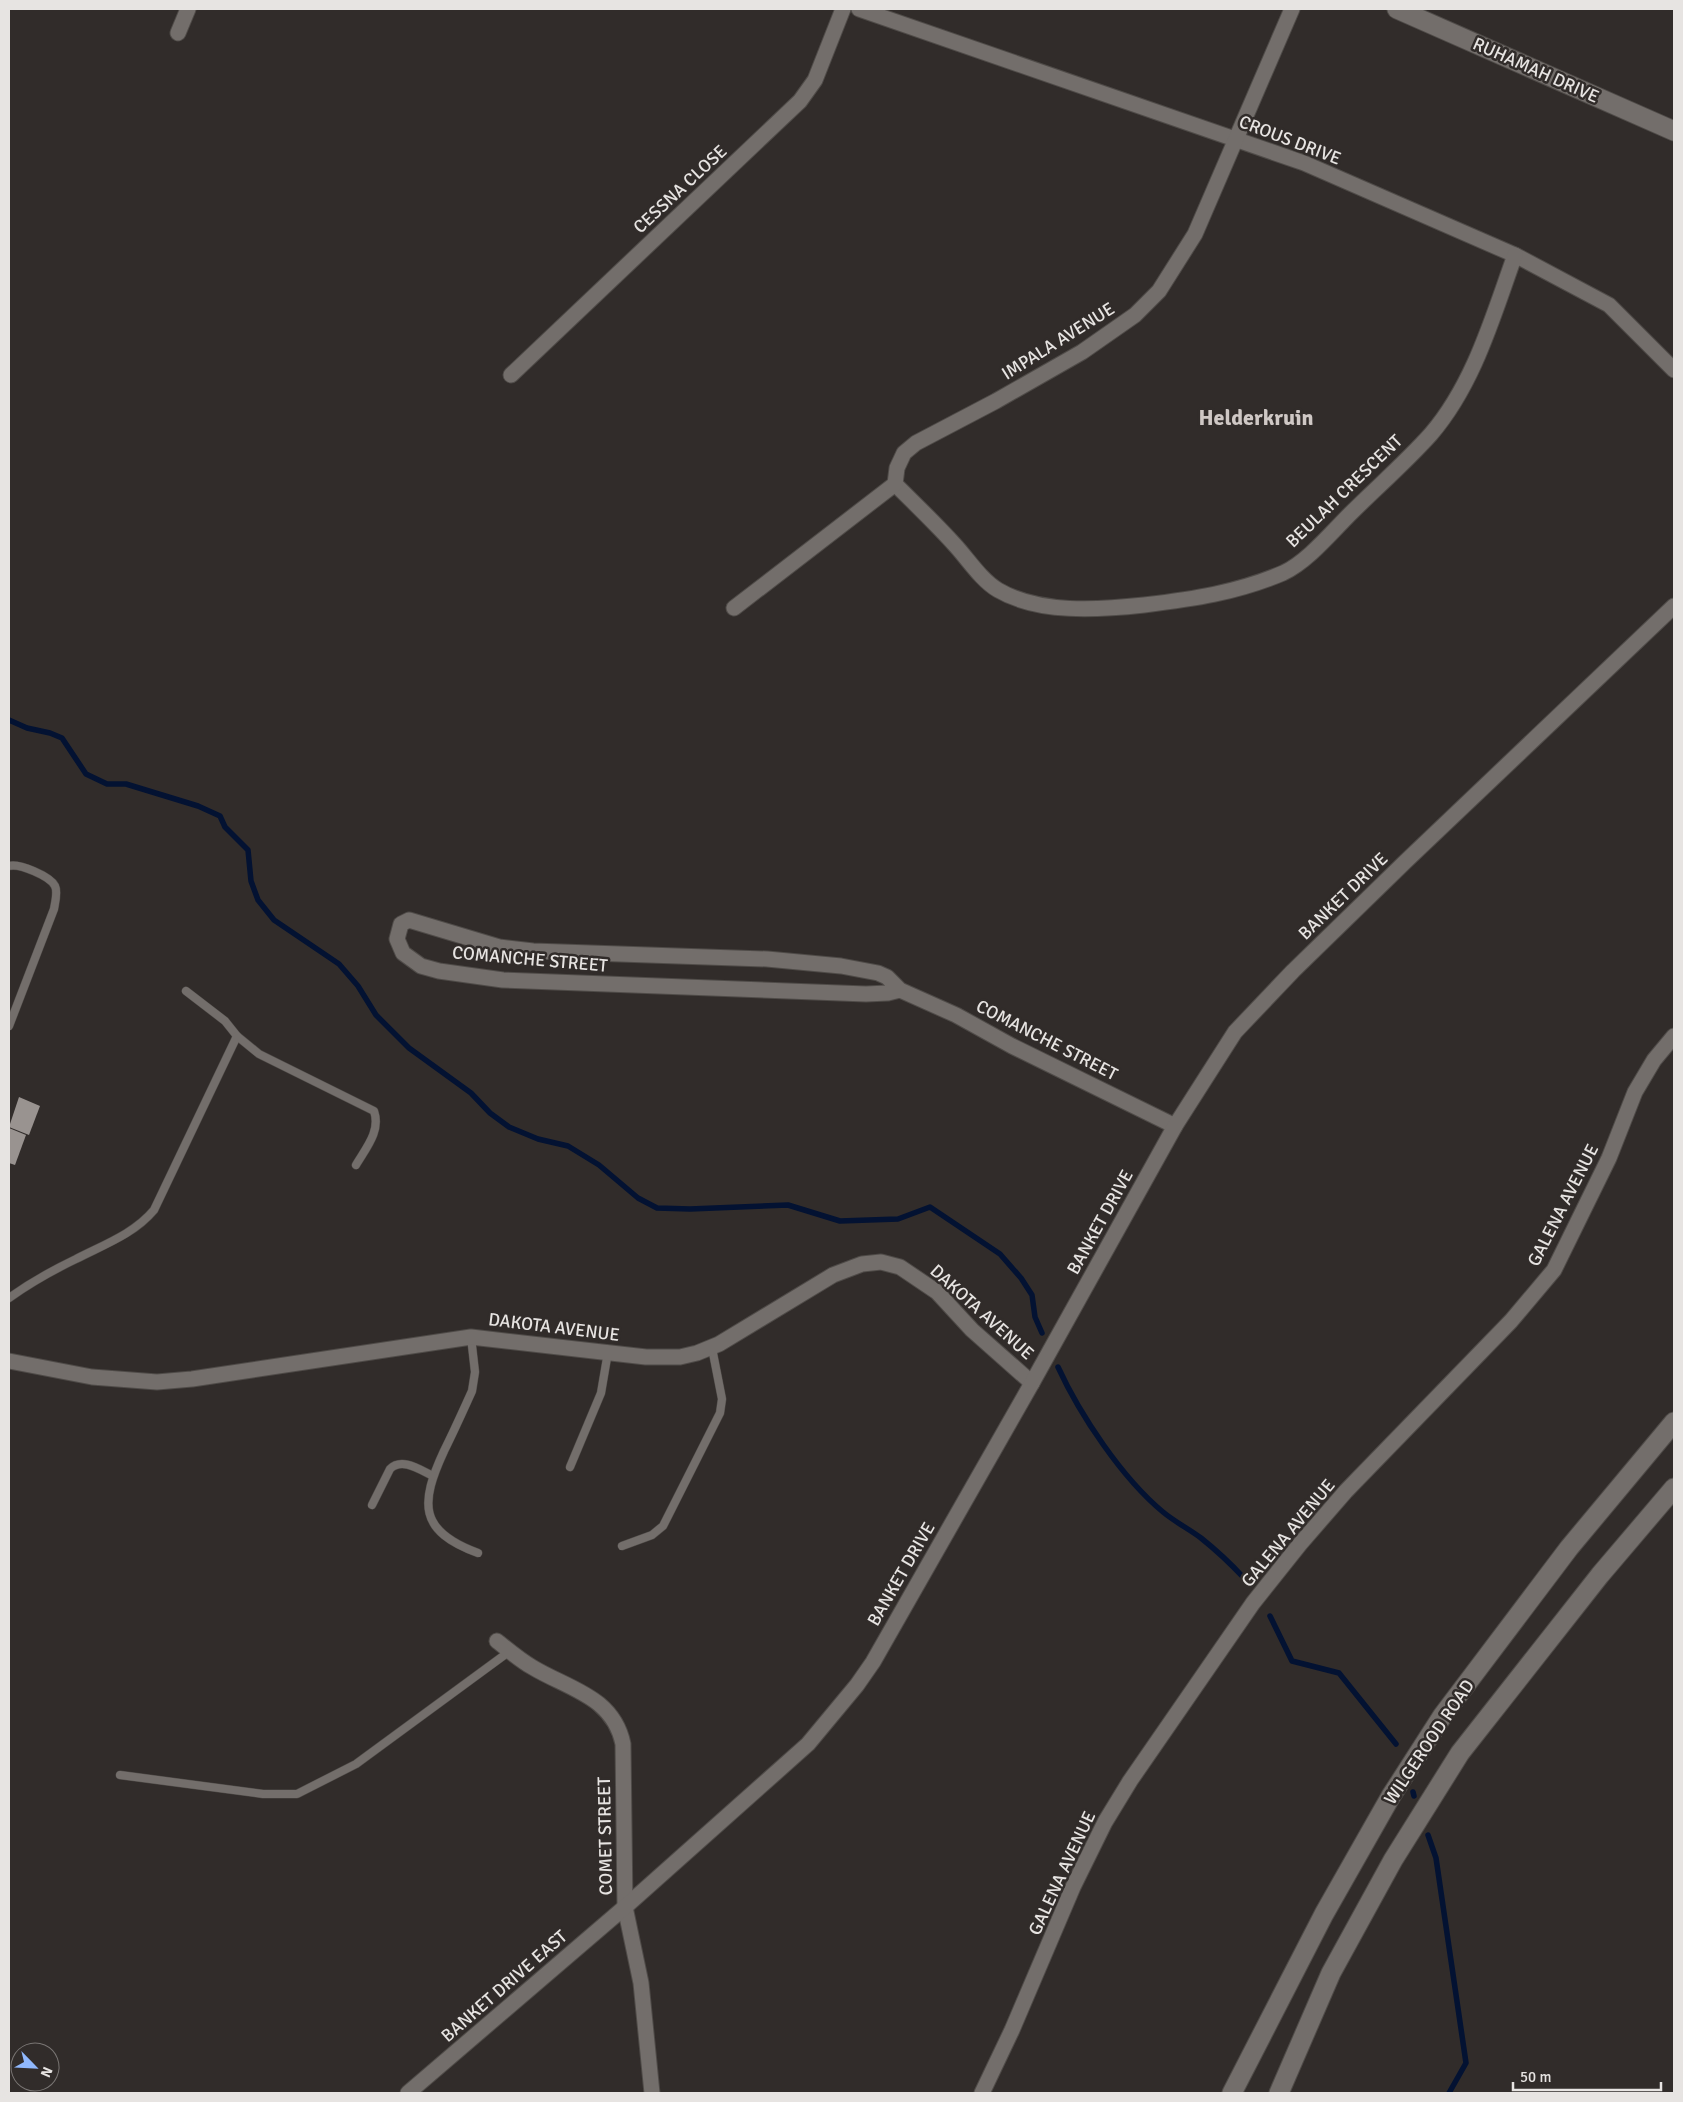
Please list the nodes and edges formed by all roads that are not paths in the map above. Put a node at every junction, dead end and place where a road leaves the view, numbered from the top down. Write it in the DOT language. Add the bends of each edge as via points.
graph roads {
  1 [pos="188,9"];
  2 [pos="843,9"];
  3 [pos="859,9"];
  4 [pos="1292,9"];
  5 [pos="1397,9"];
  6 [pos="178,33"];
  7 [pos="1674,131"];
  8 [pos="1237,140"];
  9 [pos="1515,255"];
  10 [pos="1674,370"];
  11 [pos="510,375"];
  12 [pos="895,484"];
  13 [pos="1674,606"];
  14 [pos="734,608"];
  15 [pos="9,866"];
  16 [pos="900,990"];
  17 [pos="186,991"];
  18 [pos="9,1026"];
  19 [pos="237,1036"];
  20 [pos="1674,1036"];
  21 [pos="1175,1126"];
  22 [pos="356,1165"];
  23 [pos="9,1298"];
  24 [pos="471,1337"];
  25 [pos="712,1348"];
  26 [pos="608,1352"];
  27 [pos="9,1361"];
  28 [pos="1032,1383"];
  29 [pos="1674,1422"];
  30 [pos="570,1466"];
  31 [pos="433,1476"];
  32 [pos="1674,1488"];
  33 [pos="372,1505"];
  34 [pos="622,1546"];
  35 [pos="478,1553"];
  36 [pos="497,1641"];
  37 [pos="510,1651"];
  38 [pos="120,1774"];
  39 [pos="625,1906"];
  40 [pos="408,2093"];
  41 [pos="652,2093"];
  42 [pos="982,2093"];
  43 [pos="1232,2093"];
  44 [pos="1279,2093"];
  1 -- 6 [label="street"];
  2 -- 11 [label="street, CESSNA CLOSE" via="815,80 800,101"];
  3 -- 8 [label="street, CROUS DRIVE"];
  4 -- 8 [label="street, IMPALA AVENUE"];
  5 -- 7 [label="street, RUHAMAH DRIVE"];
  8 -- 9 [label="street, CROUS DRIVE" via="1304,163"];
  8 -- 12 [label="street, IMPALA AVENUE" via="1195,234 1159,291 1135,315 1082,352 916,443 904,453 897,468"];
  9 -- 10 [label="street, CROUS DRIVE" via="1609,305"];
  9 -- 12 [label="street, BEULAH CRESCENT" via="1482,344 1459,393 1431,433 1313,551 1286,572 1246,587 1212,596 1105,609 1062,608 1016,598 998,590 982,576"];
  12 -- 14 [label="street"];
  13 -- 21 [label="street, BANKET DRIVE" via="1257,1007 1234,1032"];
  15 -- 18 [label="lane" via="14,864 34,871 50,880 56,890 54,909"];
  16 -- 16 [label="street, COMANCHE STREET" via="866,994 503,980 421,966 402,953 397,939 402,924 410,920 499,947 533,951 841,966 878,973"];
  16 -- 21 [label="street, COMANCHE STREET"];
  17 -- 19 [label="lane" via="225,1021"];
  19 -- 22 [label="lane" via="259,1054 374,1111 376,1129"];
  19 -- 23 [label="lane" via="151,1214 119,1238 25,1286"];
  20 -- 42 [label="street, GALENA AVENUE" via="1654,1060 1635,1092 1609,1158 1554,1270 1511,1321 1300,1544 1253,1603 1130,1781 1105,1822 1073,1887"];
  21 -- 28 [label="street, BANKET DRIVE"];
  24 -- 26 [label="street, DAKOTA AVENUE"];
  24 -- 27 [label="street, DAKOTA AVENUE" via="157,1382 92,1377"];
  24 -- 31 [label="lane" via="475,1380 472,1391"];
  25 -- 26 [label="street, DAKOTA AVENUE" via="680,1358 664,1359"];
  25 -- 28 [label="street, DAKOTA AVENUE" via="833,1275 862,1264 881,1262 900,1267 936,1292 972,1330"];
  25 -- 34 [label="lane" via="722,1399 720,1413 663,1526 652,1535"];
  26 -- 30 [label="lane" via="602,1393"];
  28 -- 39 [label="street, BANKET DRIVE" via="857,1685 808,1744"];
  29 -- 43 [label="street, WILGEROOD ROAD" via="1569,1548 1443,1715 1391,1796 1324,1914"];
  31 -- 33 [label="lane" via="403,1463 394,1465"];
  31 -- 35 [label="lane" via="428,1505 437,1530 448,1540"];
  32 -- 44 [label="street, WILGEROOD ROAD" via="1600,1575 1460,1753 1393,1860 1331,1973"];
  36 -- 37 [label="street, COMET STREET"];
  37 -- 38 [label="lane" via="356,1764 296,1794 263,1794"];
  37 -- 39 [label="street, COMET STREET" via="531,1667 581,1691 614,1719 620,1731 623,1744"];
  39 -- 40 [label="street, BANKET DRIVE EAST"];
  39 -- 41 [label="street, COMET STREET" via="641,1983"];
}
